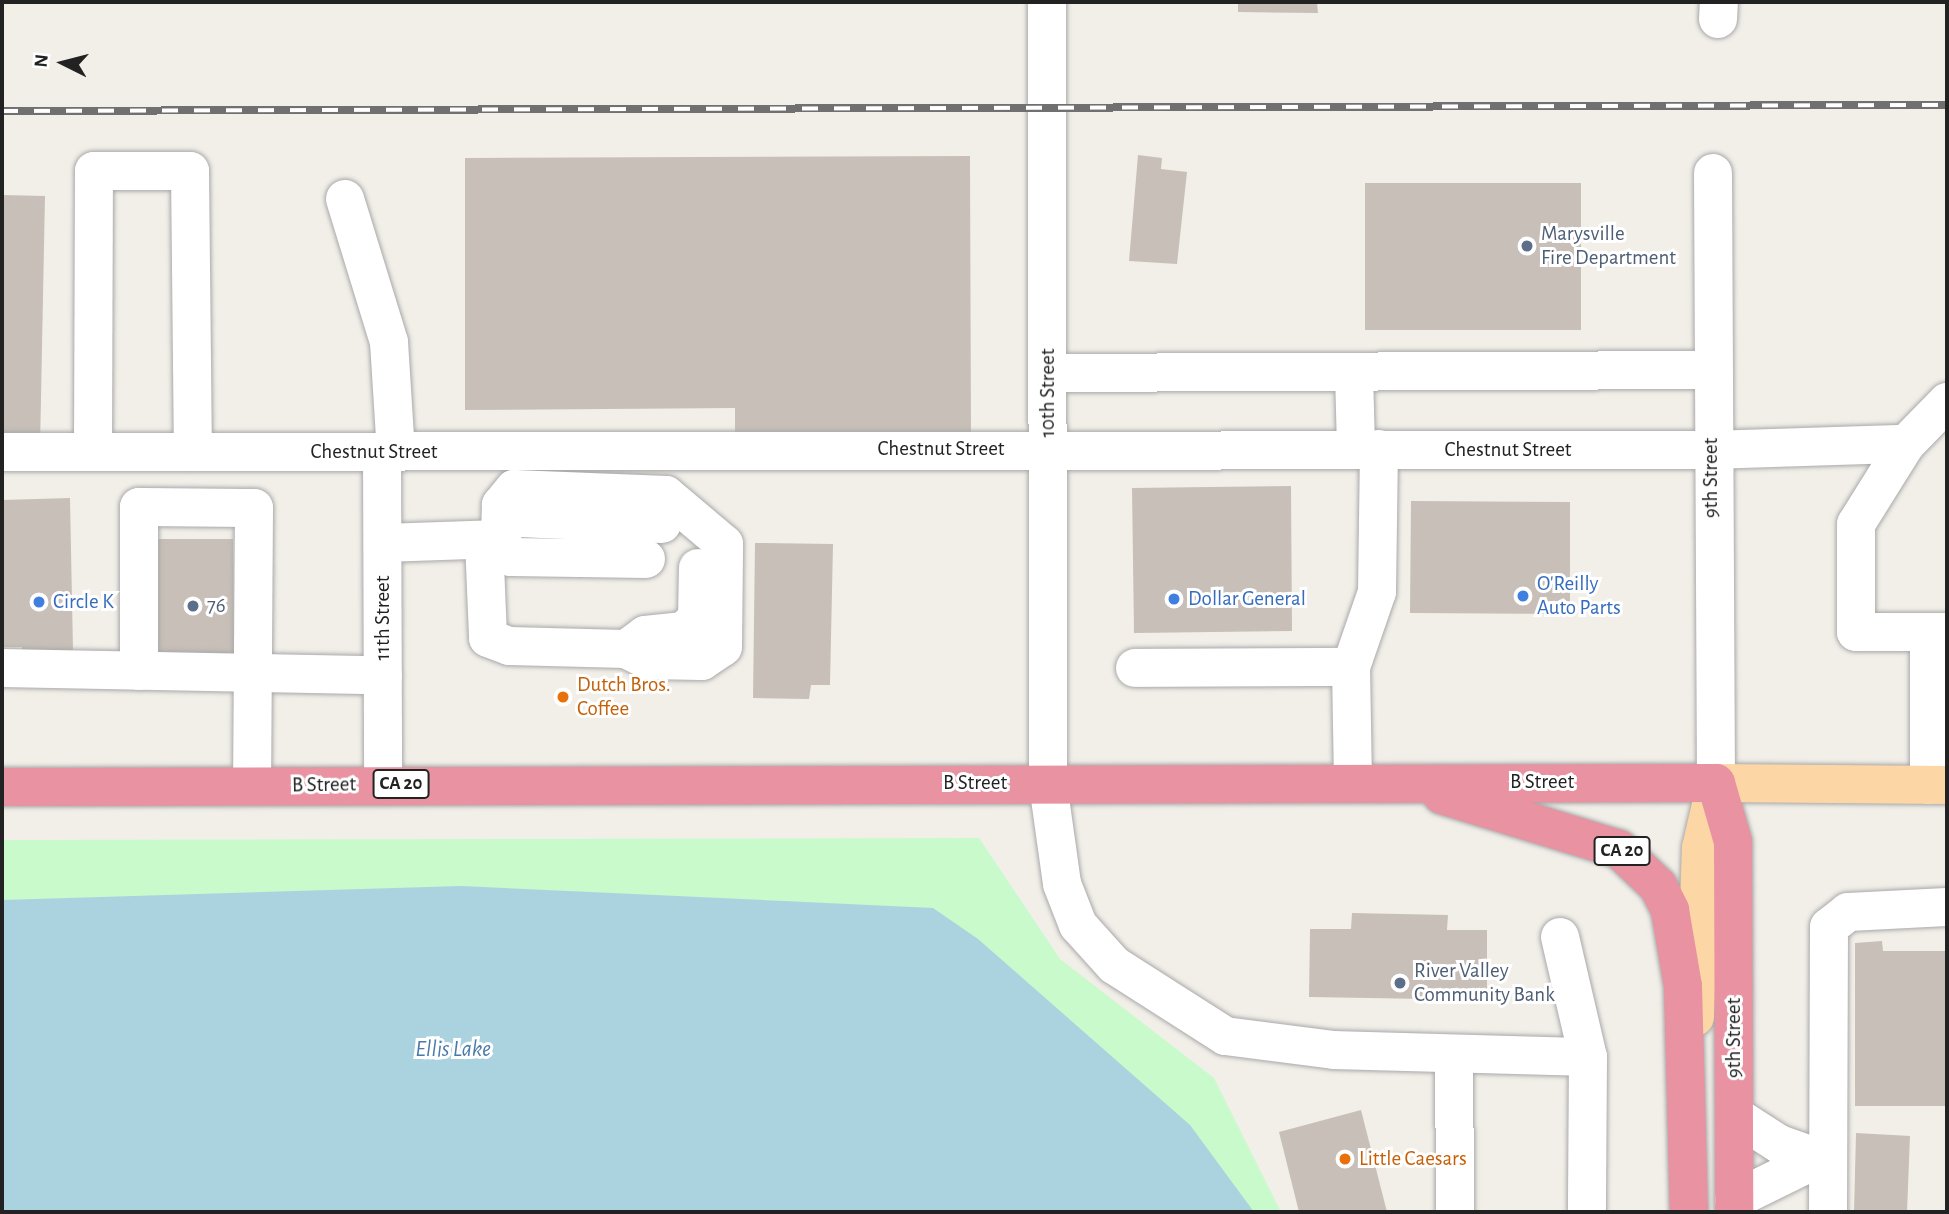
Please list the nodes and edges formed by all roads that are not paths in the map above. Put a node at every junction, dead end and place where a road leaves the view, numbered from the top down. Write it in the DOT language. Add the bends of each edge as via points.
graph roads {
  1 [pos="1047,2"];
  2 [pos="1713,173"];
  3 [pos="345,199"];
  4 [pos="1711,370"];
  5 [pos="1354,372"];
  6 [pos="1048,373"];
  7 [pos="1947,402"];
  8 [pos="1906,444"];
  9 [pos="1048,449"];
  10 [pos="1368,449"];
  11 [pos="1710,450"];
  12 [pos="2,452"];
  13 [pos="93,452"];
  14 [pos="176,452"];
  15 [pos="389,452"];
  16 [pos="161,507"];
  17 [pos="495,529"];
  18 [pos="383,543"];
  19 [pos="646,559"];
  20 [pos="1938,632"];
  21 [pos="1351,667"];
  22 [pos="2,668"];
  23 [pos="1135,668"];
  24 [pos="139,671"];
  25 [pos="252,675"];
  26 [pos="383,676"];
  27 [pos="1353,782"];
  28 [pos="1396,782"];
  29 [pos="1048,783"];
  30 [pos="1716,783"];
  31 [pos="383,784"];
  32 [pos="1938,785"];
  33 [pos="252,786"];
  34 [pos="2,787"];
  35 [pos="1947,907"];
  36 [pos="1560,937"];
  37 [pos="1454,1054"];
  38 [pos="1588,1058"];
  39 [pos="1690,1067"];
  40 [pos="1734,1115"];
  41 [pos="1821,1160"];
  42 [pos="1734,1206"];
  43 [pos="1685,1208"];
  44 [pos="1455,1212"];
  45 [pos="1587,1212"];
  46 [pos="1828,1212"];
  1 -- 6 [label="street, 10th Street"];
  2 -- 4 [label="street, 9th Street"];
  3 -- 15 [label="street, 11th Street" via="389,342"];
  4 -- 5 [label="street"];
  4 -- 11 [label="street, 9th Street"];
  5 -- 6 [label="street"];
  5 -- 10 [label="street"];
  6 -- 9 [label="street, 10th Street"];
  7 -- 8 [label="street"];
  8 -- 11 [label="street, Chestnut Street"];
  8 -- 20 [label="street" via="1856,524 1856,632"];
  9 -- 10 [label="street, Chestnut Street"];
  9 -- 15 [label="street, Chestnut Street"];
  9 -- 29 [label="street, 10th Street"];
  10 -- 11 [label="street, Chestnut Street"];
  10 -- 21 [label="street" via="1377,592"];
  11 -- 30 [label="street, 9th Street"];
  12 -- 13 [label="street, Chestnut Street"];
  13 -- 14 [label="street, Chestnut Street"];
  13 -- 14 [label="street" via="94,171 190,171"];
  14 -- 15 [label="street, Chestnut Street"];
  14 -- 16 [label="street"];
  15 -- 18 [label="street, 11th Street"];
  16 -- 24 [label="street" via="139,507"];
  16 -- 25 [label="street" via="254,508"];
  17 -- 17 [label="street" via="488,638 509,646 626,649 648,660 702,661 723,647 724,544 666,495 514,489"];
  17 -- 18 [label="street"];
  17 -- 19 [label="street" via="510,557"];
  18 -- 26 [label="street, 11th Street"];
  20 -- 32 [label="street"];
  21 -- 23 [label="street"];
  21 -- 27 [label="street"];
  22 -- 24 [label="street"];
  24 -- 25 [label="street"];
  25 -- 26 [label="street"];
  25 -- 33 [label="street"];
  26 -- 31 [label="street, 11th Street"];
  27 -- 28 [label="highway, B Street / CA 20"];
  27 -- 29 [label="highway, B Street / CA 20"];
  28 -- 30 [label="highway, B Street / CA 20"];
  28 -- 39 [label="highway, CA 20" via="1594,839 1649,873 1670,910 1677,941"];
  29 -- 31 [label="highway, B Street / CA 20"];
  29 -- 37 [label="street, 10th Street" via="1062,884 1078,925 1093,947 1171,1005 1225,1036 1334,1050"];
  30 -- 32 [label="main road, B Street"];
  30 -- 39 [label="main road, 9th Street" via="1701,848"];
  30 -- 40 [label="highway, 9th Street" via="1733,842"];
  31 -- 33 [label="highway, B Street / CA 20"];
  33 -- 34 [label="highway, B Street / CA 20"];
  35 -- 41 [label="street" via="1848,912 1829,927"];
  36 -- 38 [label="street"];
  37 -- 38 [label="street, 10th Street"];
  37 -- 44 [label="street"];
  38 -- 45 [label="street"];
  39 -- 43 [label="highway, 9th Street / CA 20"];
  40 -- 41 [label="street"];
  40 -- 42 [label="highway, 9th Street"];
  41 -- 42 [label="street"];
  41 -- 46 [label="street"];
}
